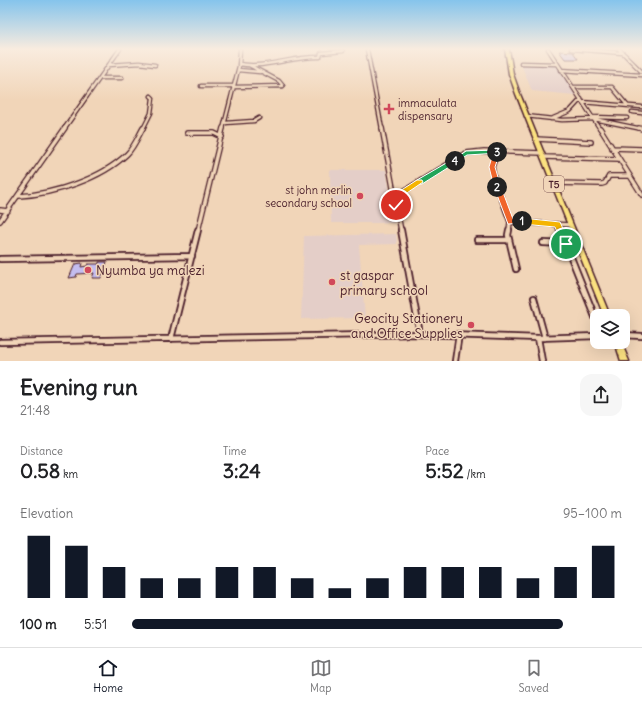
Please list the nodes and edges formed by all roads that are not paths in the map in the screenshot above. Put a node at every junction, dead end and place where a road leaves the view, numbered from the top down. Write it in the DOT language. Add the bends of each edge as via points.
graph roads {
  1 [pos="109,65"];
  2 [pos="239,66"];
  3 [pos="249,66"];
  4 [pos="370,66"];
  5 [pos="510,66"];
  6 [pos="558,66"];
  7 [pos="640,69"];
  8 [pos="238,70"];
  9 [pos="561,70"];
  10 [pos="261,72"];
  11 [pos="642,74"];
  12 [pos="101,78"];
  13 [pos="122,78"];
  14 [pos="201,86"];
  15 [pos="233,86"];
  16 [pos="573,87"];
  17 [pos="151,96"];
  18 [pos="582,100"];
  19 [pos="627,105"];
  20 [pos="642,107"];
  21 [pos="632,112"];
  22 [pos="642,113"];
  23 [pos="526,116"];
  24 [pos="259,118"];
  25 [pos="593,118"];
  26 [pos="627,118"];
  27 [pos="551,119"];
  28 [pos="225,123"];
  29 [pos="642,129"];
  30 [pos="186,133"];
  31 [pos="222,136"];
  32 [pos="536,139"];
  33 [pos="591,142"];
  34 [pos="612,148"];
  35 [pos="642,149"];
  36 [pos="497,152"];
  37 [pos="542,155"];
  38 [pos="619,159"];
  39 [pos="630,176"];
  40 [pos="553,183"];
  41 [pos="642,195"];
  42 [pos="19,196"];
  43 [pos="394,198"];
  44 [pos="0,210"];
  45 [pos="8,210"];
  46 [pos="0,221"];
  47 [pos="510,222"];
  48 [pos="557,224"];
  49 [pos="570,225"];
  50 [pos="477,240"];
  51 [pos="509,240"];
  52 [pos="543,243"];
  53 [pos="566,244"];
  54 [pos="192,256"];
  55 [pos="0,259"];
  56 [pos="516,269"];
  57 [pos="534,298"];
  58 [pos="592,309"];
  59 [pos="604,309"];
  60 [pos="420,334"];
  61 [pos="459,334"];
  62 [pos="630,335"];
  63 [pos="590,336"];
  64 [pos="642,336"];
  65 [pos="538,338"];
  66 [pos="545,338"];
  67 [pos="171,339"];
  68 [pos="0,342"];
  69 [pos="621,349"];
  70 [pos="454,361"];
  71 [pos="542,361"];
  72 [pos="625,361"];
  1 -- 12 [label="street"];
  2 -- 8 [label="street"];
  3 -- 10 [label="street"];
  4 -- 43 [label="street"];
  5 -- 23 [label="highway, T5"];
  6 -- 9 [label="street"];
  7 -- 11 [label="street"];
  8 -- 10 [label="street"];
  8 -- 15 [label="street"];
  9 -- 11 [label="street"];
  9 -- 16 [label="street"];
  10 -- 15 [label="street" via="279,81 283,86"];
  12 -- 13 [label="street"];
  12 -- 42 [label="street"];
  14 -- 15 [label="street"];
  15 -- 28 [label="street"];
  16 -- 18 [label="street"];
  16 -- 19 [label="street" via="612,87"];
  17 -- 42 [label="street" via="153,105 146,122 134,145 121,160 77,184 35,196"];
  18 -- 19 [label="street"];
  18 -- 25 [label="street"];
  18 -- 27 [label="street" via="576,102 573,109"];
  19 -- 20 [label="street"];
  21 -- 22 [label="street"];
  23 -- 27 [label="street"];
  23 -- 32 [label="highway, T5"];
  24 -- 28 [label="street" via="254,121"];
  25 -- 26 [label="street"];
  25 -- 27 [label="street"];
  25 -- 29 [label="street"];
  25 -- 34 [label="street"];
  28 -- 31 [label="street"];
  30 -- 31 [label="street" via="214,133"];
  31 -- 54 [label="street"];
  32 -- 33 [label="street"];
  32 -- 37 [label="highway, T5"];
  34 -- 35 [label="street"];
  34 -- 38 [label="street"];
  36 -- 37 [label="street"];
  36 -- 43 [label="street" via="466,153"];
  36 -- 47 [label="street" via="492,167 494,178"];
  37 -- 38 [label="street" via="560,159"];
  37 -- 40 [label="highway, T5"];
  38 -- 39 [label="street"];
  39 -- 40 [label="street" via="609,176 602,184"];
  39 -- 41 [label="street"];
  40 -- 49 [label="highway, T5"];
  42 -- 45 [label="street"];
  43 -- 60 [label="street"];
  44 -- 45 [label="street"];
  45 -- 46 [label="street"];
  47 -- 48 [label="street"];
  47 -- 51 [label="street"];
  48 -- 49 [label="street"];
  48 -- 53 [label="street"];
  49 -- 59 [label="highway, T5"];
  50 -- 51 [label="street"];
  51 -- 56 [label="street"];
  52 -- 53 [label="street"];
  53 -- 58 [label="street"];
  54 -- 55 [label="street"];
  54 -- 67 [label="street"];
  57 -- 66 [label="street"];
  60 -- 61 [label="street"];
  60 -- 67 [label="street"];
  61 -- 65 [label="street"];
  61 -- 70 [label="street"];
  62 -- 64 [label="street"];
  63 -- 66 [label="street"];
  65 -- 66 [label="street"];
  65 -- 71 [label="street"];
  67 -- 68 [label="street"];
  69 -- 72 [label="highway"];
}
